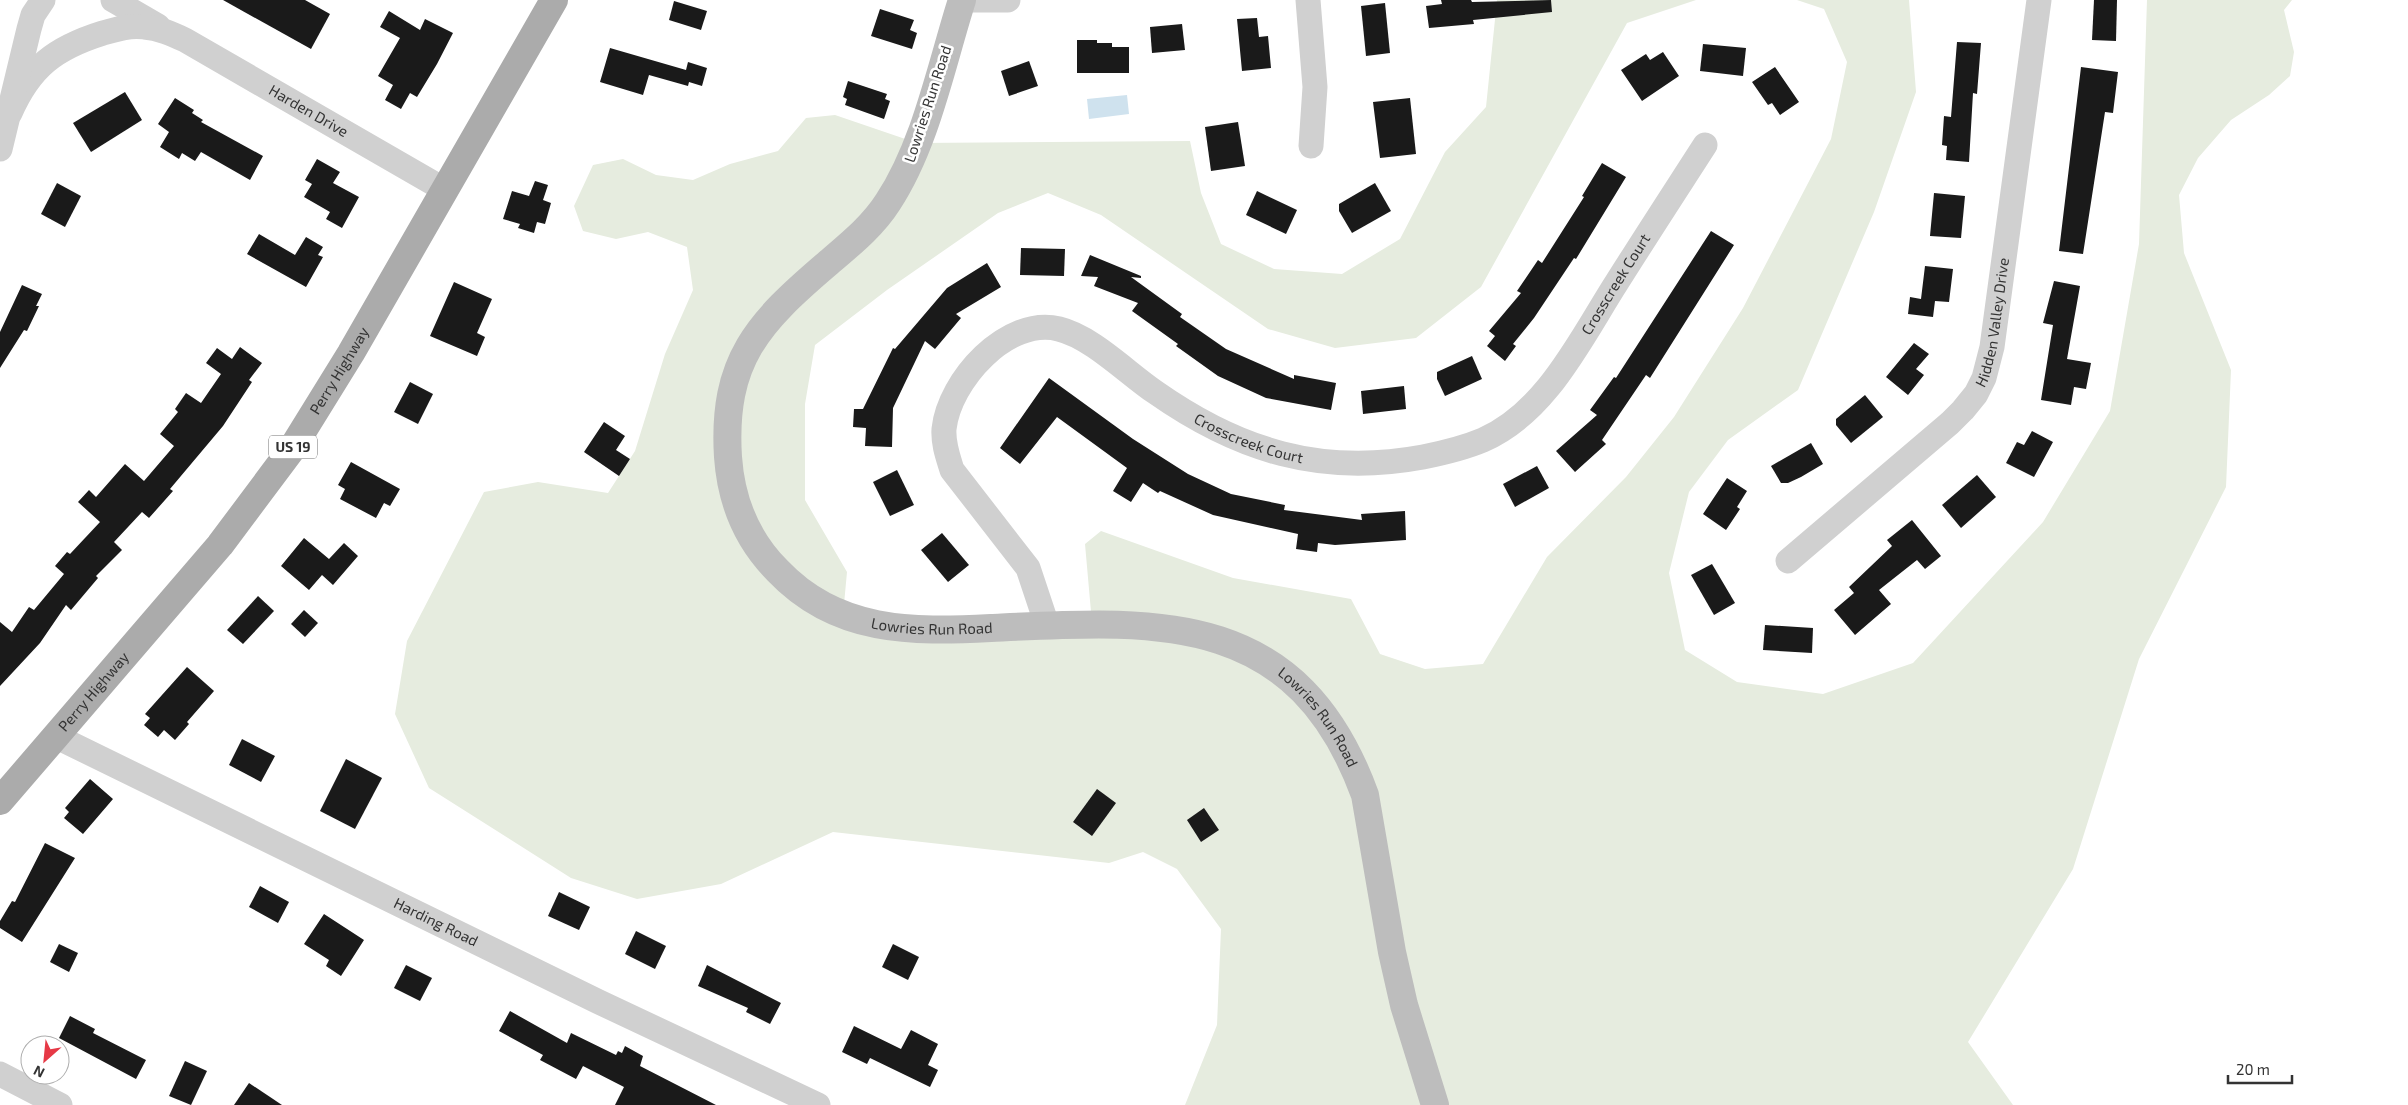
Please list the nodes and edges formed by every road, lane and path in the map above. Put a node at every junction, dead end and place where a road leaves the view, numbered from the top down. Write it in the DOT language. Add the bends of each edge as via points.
graph roads {
  1 [pos="43,0"];
  2 [pos="113,0"];
  3 [pos="554,0"];
  4 [pos="962,0"];
  5 [pos="1008,0"];
  6 [pos="1308,0"];
  7 [pos="2039,0"];
  8 [pos="171,34"];
  9 [pos="10,113"];
  10 [pos="1705,144"];
  11 [pos="1311,146"];
  12 [pos="0,149"];
  13 [pos="445,190"];
  14 [pos="1788,562"];
  15 [pos="1047,625"];
  16 [pos="55,736"];
  17 [pos="0,801"];
  18 [pos="0,1074"];
  19 [pos="60,1105"];
  20 [pos="818,1105"];
  21 [pos="1435,1105"];
  1 -- 9 [label="street, Harden Drive" via="31,22"];
  2 -- 8 [label="street, Harden Drive"];
  3 -- 13 [label="main road, Perry Highway / US 19"];
  4 -- 5 [label="street"];
  4 -- 15 [label="street, Lowries Run Road" via="917,143 894,192 857,238 773,311 739,364 729,404 730,480 741,518 760,550 785,579 827,608 861,621 916,630"];
  6 -- 11 [label="street" via="1315,88"];
  7 -- 14 [label="street, Hidden Valley Drive" via="1992,346 1984,378 1976,394 1950,423"];
  8 -- 9 [label="street, Harden Drive" via="130,26 64,48 34,72"];
  8 -- 13 [label="street, Harden Drive"];
  9 -- 12 [label="street, Harden Drive"];
  10 -- 15 [label="street, Crosscreek Court" via="1550,384 1501,432 1463,447 1382,464 1334,464 1288,456 1242,442 1195,419 1073,334 1044,327 1028,329 997,345 968,376 954,398 944,430 946,451 952,470 1028,568"];
  13 -- 16 [label="main road, Perry Highway / US 19" via="322,402 257,498 184,590"];
  15 -- 21 [label="street, Lowries Run Road" via="1130,624 1202,634 1253,655 1277,670 1316,706 1345,750 1365,795 1394,961"];
  16 -- 17 [label="main road, Perry Highway / US 19"];
  16 -- 20 [label="street, Harding Road"];
  18 -- 19 [label="street"];
}
